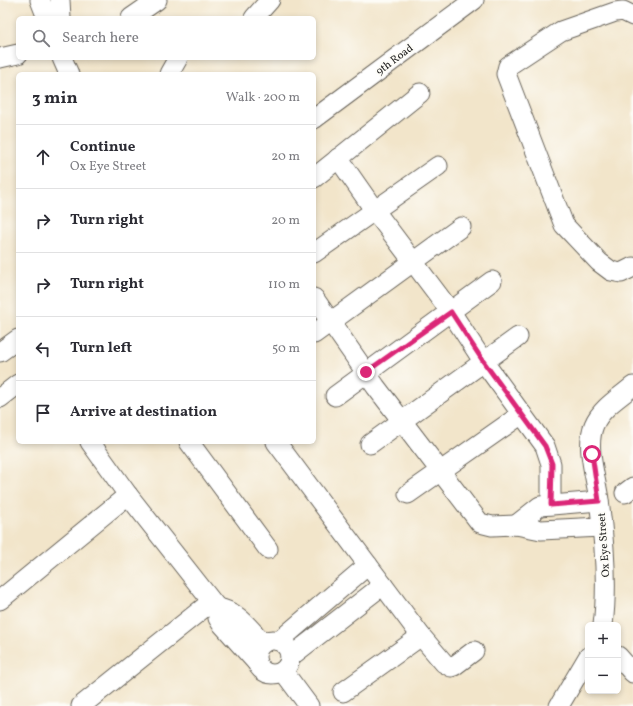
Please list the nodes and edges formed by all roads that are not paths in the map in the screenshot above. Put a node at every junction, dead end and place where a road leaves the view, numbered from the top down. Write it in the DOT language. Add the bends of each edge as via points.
graph roads {
  1 [pos="40,0"];
  2 [pos="60,0"];
  3 [pos="158,0"];
  4 [pos="270,0"];
  5 [pos="474,0"];
  6 [pos="46,16"];
  7 [pos="62,16"];
  8 [pos="134,16"];
  9 [pos="256,16"];
  10 [pos="633,16"];
  11 [pos="16,54"];
  12 [pos="0,58"];
  13 [pos="64,60"];
  14 [pos="177,60"];
  15 [pos="68,72"];
  16 [pos="170,72"];
  17 [pos="420,93"];
  18 [pos="316,118"];
  19 [pos="338,158"];
  20 [pos="438,166"];
  21 [pos="316,176"];
  22 [pos="375,211"];
  23 [pos="461,227"];
  24 [pos="316,253"];
  25 [pos="413,262"];
  26 [pos="633,267"];
  27 [pos="492,281"];
  28 [pos="316,301"];
  29 [pos="451,312"];
  30 [pos="330,322"];
  31 [pos="316,332"];
  32 [pos="518,337"];
  33 [pos="16,340"];
  34 [pos="0,352"];
  35 [pos="483,361"];
  36 [pos="366,372"];
  37 [pos="16,386"];
  38 [pos="633,386"];
  39 [pos="335,396"];
  40 [pos="0,398"];
  41 [pos="522,414"];
  42 [pos="403,421"];
  43 [pos="91,444"];
  44 [pos="190,444"];
  45 [pos="277,444"];
  46 [pos="370,444"];
  47 [pos="441,470"];
  48 [pos="408,494"];
  49 [pos="128,495"];
  50 [pos="599,501"];
  51 [pos="551,505"];
  52 [pos="516,525"];
  53 [pos="601,527"];
  54 [pos="268,549"];
  55 [pos="368,565"];
  56 [pos="382,585"];
  57 [pos="0,600"];
  58 [pos="214,605"];
  59 [pos="603,622"];
  60 [pos="421,636"];
  61 [pos="271,642"];
  62 [pos="474,651"];
  63 [pos="587,658"];
  64 [pos="620,658"];
  65 [pos="256,662"];
  66 [pos="287,664"];
  67 [pos="633,673"];
  68 [pos="343,692"];
  69 [pos="81,706"];
  70 [pos="309,706"];
  71 [pos="559,706"];
  1 -- 6 [label="street"];
  2 -- 7 [label="street"];
  3 -- 8 [label="street"];
  4 -- 9 [label="street"];
  5 -- 18 [label="street, 9th Road"];
  10 -- 26 [label="street" via="623,11 615,12 561,31 508,66 506,74 564,224 599,262 611,271 621,273"];
  11 -- 12 [label="street"];
  13 -- 15 [label="street"];
  14 -- 16 [label="street"];
  17 -- 19 [label="street"];
  19 -- 21 [label="street"];
  19 -- 22 [label="street"];
  20 -- 22 [label="street"];
  22 -- 24 [label="street"];
  22 -- 25 [label="street"];
  23 -- 25 [label="street"];
  25 -- 29 [label="street"];
  25 -- 30 [label="street"];
  27 -- 29 [label="street"];
  28 -- 30 [label="street"];
  29 -- 35 [label="street"];
  29 -- 36 [label="street"];
  30 -- 31 [label="street"];
  30 -- 36 [label="street"];
  32 -- 35 [label="street"];
  33 -- 34 [label="street"];
  35 -- 41 [label="street"];
  35 -- 42 [label="street"];
  36 -- 39 [label="street"];
  36 -- 42 [label="street"];
  37 -- 40 [label="street"];
  38 -- 50 [label="street, Ox Eye Street" via="602,412 594,426 592,454"];
  41 -- 47 [label="street"];
  41 -- 51 [label="street" via="545,446 550,458"];
  42 -- 46 [label="street"];
  42 -- 47 [label="street"];
  43 -- 49 [label="street"];
  44 -- 54 [label="street"];
  45 -- 55 [label="street"];
  47 -- 48 [label="street"];
  47 -- 52 [label="street" via="480,522 503,527"];
  49 -- 57 [label="street"];
  49 -- 58 [label="street"];
  50 -- 51 [label="street"];
  50 -- 53 [label="street, Ox Eye Street"];
  51 -- 52 [label="street" via="540,506"];
  52 -- 53 [label="street" via="541,530"];
  53 -- 59 [label="street, Ox Eye Street" via="606,590"];
  55 -- 56 [label="street"];
  55 -- 61 [label="street"];
  56 -- 60 [label="street"];
  56 -- 66 [label="street"];
  58 -- 61 [label="street" via="234,612"];
  58 -- 65 [label="street" via="221,623"];
  58 -- 69 [label="street"];
  60 -- 62 [label="street" via="444,663 451,667"];
  60 -- 68 [label="street"];
  61 -- 65 [label="street" via="257,651"];
  61 -- 66 [label="street" via="287,648"];
  63 -- 71 [label="street"];
  64 -- 67 [label="street"];
  65 -- 66 [label="street" via="267,674 278,674"];
  66 -- 70 [label="street"];
}
